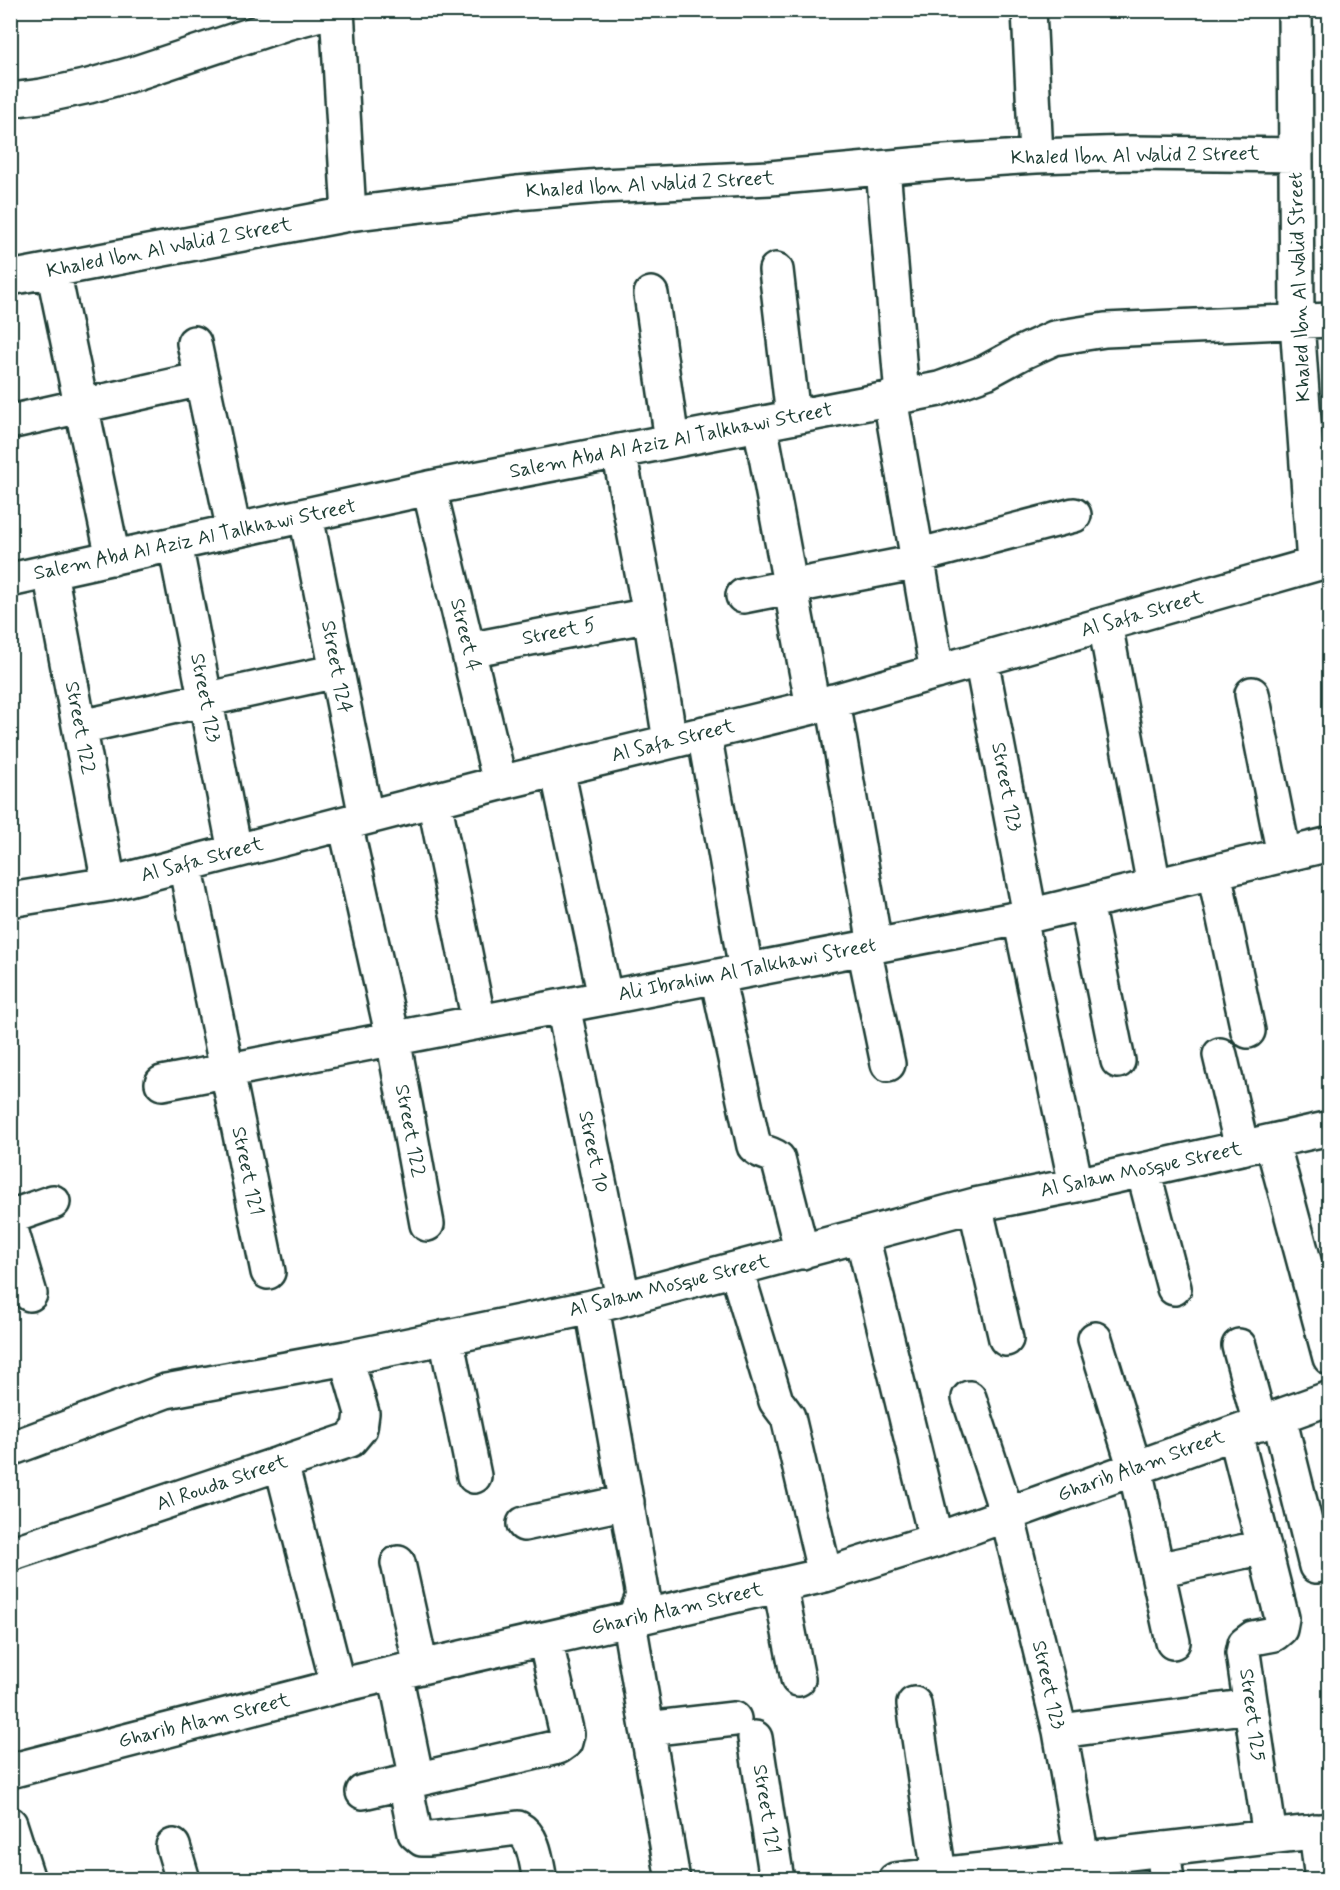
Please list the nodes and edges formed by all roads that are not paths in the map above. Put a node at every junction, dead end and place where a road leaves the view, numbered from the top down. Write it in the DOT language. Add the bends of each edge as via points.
graph roads {
  1 [pos="336,10"];
  2 [pos="1029,10"];
  3 [pos="1295,10"];
  4 [pos="10,100"];
  5 [pos="1296,154"];
  6 [pos="1036,156"];
  7 [pos="883,168"];
  8 [pos="349,214"];
  9 [pos="52,270"];
  10 [pos="776,270"];
  11 [pos="10,278"];
  12 [pos="651,294"];
  13 [pos="1329,320"];
  14 [pos="1297,322"];
  15 [pos="194,343"];
  16 [pos="202,379"];
  17 [pos="896,397"];
  18 [pos="81,406"];
  19 [pos="793,417"];
  20 [pos="10,422"];
  21 [pos="760,424"];
  22 [pos="672,441"];
  23 [pos="619,451"];
  24 [pos="429,488"];
  25 [pos="1074,515"];
  26 [pos="306,516"];
  27 [pos="234,531"];
  28 [pos="175,544"];
  29 [pos="113,558"];
  30 [pos="918,559"];
  31 [pos="1322,562"];
  32 [pos="50,572"];
  33 [pos="10,580"];
  34 [pos="791,588"];
  35 [pos="743,596"];
  36 [pos="650,615"];
  37 [pos="1105,624"];
  38 [pos="468,650"];
  39 [pos="981,659"];
  40 [pos="337,671"];
  41 [pos="937,672"];
  42 [pos="1252,694"];
  43 [pos="206,699"];
  44 [pos="823,704"];
  45 [pos="80,727"];
  46 [pos="704,733"];
  47 [pos="670,741"];
  48 [pos="558,769"];
  49 [pos="500,783"];
  50 [pos="434,800"];
  51 [pos="356,820"];
  52 [pos="1329,844"];
  53 [pos="235,851"];
  54 [pos="1284,855"];
  55 [pos="185,864"];
  56 [pos="1214,872"];
  57 [pos="109,884"];
  58 [pos="1155,886"];
  59 [pos="10,900"];
  60 [pos="1086,903"];
  61 [pos="1025,917"];
  62 [pos="870,946"];
  63 [pos="731,973"];
  64 [pos="605,997"];
  65 [pos="563,1005"];
  66 [pos="479,1022"];
  67 [pos="1248,1031"];
  68 [pos="393,1038"];
  69 [pos="1220,1055"];
  70 [pos="1118,1061"];
  71 [pos="888,1064"];
  72 [pos="226,1071"];
  73 [pos="162,1083"];
  74 [pos="1329,1128"];
  75 [pos="1257,1145"];
  76 [pos="1143,1170"];
  77 [pos="1076,1185"];
  78 [pos="53,1202"];
  79 [pos="975,1205"];
  80 [pos="10,1217"];
  81 [pos="427,1224"];
  82 [pos="10,1226"];
  83 [pos="862,1236"];
  84 [pos="802,1252"];
  85 [pos="736,1269"];
  86 [pos="268,1272"];
  87 [pos="1174,1288"];
  88 [pos="30,1294"];
  89 [pos="623,1299"];
  90 [pos="592,1307"];
  91 [pos="446,1337"];
  92 [pos="1006,1339"];
  93 [pos="1095,1339"];
  94 [pos="1239,1346"];
  95 [pos="346,1358"];
  96 [pos="1329,1358"];
  97 [pos="969,1398"];
  98 [pos="1329,1398"];
  99 [pos="1258,1424"];
  100 [pos="10,1449"];
  101 [pos="281,1463"];
  102 [pos="1134,1469"];
  103 [pos="474,1476"];
  104 [pos="627,1502"];
  105 [pos="1007,1514"];
  106 [pos="524,1524"];
  107 [pos="936,1540"];
  108 [pos="1264,1547"];
  109 [pos="10,1554"];
  110 [pos="398,1563"];
  111 [pos="1316,1566"];
  112 [pos="1157,1570"];
  113 [pos="825,1575"];
  114 [pos="780,1586"];
  115 [pos="634,1619"];
  116 [pos="545,1639"];
  117 [pos="1173,1642"];
  118 [pos="408,1670"];
  119 [pos="798,1678"];
  120 [pos="338,1686"];
  121 [pos="914,1704"];
  122 [pos="1251,1706"];
  123 [pos="647,1729"];
  124 [pos="1060,1731"];
  125 [pos="10,1771"];
  126 [pos="411,1782"];
  127 [pos="363,1792"];
  128 [pos="10,1824"];
  129 [pos="1323,1831"];
  130 [pos="1270,1837"];
  131 [pos="173,1846"];
  132 [pos="1082,1858"];
  133 [pos="1165,1864"];
  134 [pos="1024,1872"];
  135 [pos="939,1874"];
  136 [pos="663,1878"];
  137 [pos="28,1880"];
  138 [pos="183,1880"];
  139 [pos="540,1880"];
  140 [pos="777,1880"];
  141 [pos="895,1880"];
  142 [pos="1322,1880"];
  1 -- 4 [label="street" via="99,84"];
  1 -- 8 [label="street"];
  2 -- 6 [label="street"];
  3 -- 5 [label="street, Khaled Ibn Al Walid Street"];
  5 -- 6 [label="street, Khaled Ibn Al Walid 2 Street"];
  5 -- 14 [label="street, Khaled Ibn Al Walid Street"];
  6 -- 7 [label="street, Khaled Ibn Al Walid 2 Street"];
  7 -- 8 [label="street, Khaled Ibn Al Walid 2 Street" via="517,193"];
  7 -- 17 [label="street"];
  8 -- 9 [label="street, Khaled Ibn Al Walid 2 Street"];
  9 -- 11 [label="street, Khaled Ibn Al Walid 2 Street"];
  9 -- 18 [label="street"];
  10 -- 19 [label="street"];
  12 -- 22 [label="street"];
  13 -- 14 [label="street, Salem Abd Al Aziz Al Talkhawi Street"];
  14 -- 17 [label="street, Salem Abd Al Aziz Al Talkhawi Street" via="1105,330 1054,338 986,372 939,389"];
  14 -- 31 [label="street, Khaled Ibn Al Walid Street"];
  15 -- 16 [label="street"];
  16 -- 18 [label="street"];
  16 -- 27 [label="street"];
  17 -- 19 [label="street, Salem Abd Al Aziz Al Talkhawi Street"];
  17 -- 30 [label="street"];
  18 -- 20 [label="street"];
  18 -- 29 [label="street"];
  19 -- 21 [label="street, Salem Abd Al Aziz Al Talkhawi Street"];
  21 -- 22 [label="street, Salem Abd Al Aziz Al Talkhawi Street"];
  21 -- 34 [label="street"];
  22 -- 23 [label="street, Salem Abd Al Aziz Al Talkhawi Street"];
  23 -- 24 [label="street, Salem Abd Al Aziz Al Talkhawi Street"];
  23 -- 36 [label="street"];
  24 -- 26 [label="street, Salem Abd Al Aziz Al Talkhawi Street"];
  24 -- 38 [label="street, Street 4"];
  25 -- 30 [label="street"];
  26 -- 27 [label="street, Salem Abd Al Aziz Al Talkhawi Street"];
  26 -- 40 [label="street, Street 124"];
  27 -- 28 [label="street, Salem Abd Al Aziz Al Talkhawi Street"];
  28 -- 29 [label="street, Salem Abd Al Aziz Al Talkhawi Street"];
  28 -- 43 [label="street, Street 123"];
  29 -- 32 [label="street, Salem Abd Al Aziz Al Talkhawi Street"];
  30 -- 34 [label="street"];
  30 -- 41 [label="street"];
  31 -- 37 [label="street, Al Safa Street"];
  32 -- 33 [label="street, Salem Abd Al Aziz Al Talkhawi Street"];
  32 -- 45 [label="street, Street 122"];
  34 -- 35 [label="street"];
  34 -- 44 [label="street"];
  36 -- 38 [label="street, Street 5"];
  36 -- 47 [label="street"];
  37 -- 39 [label="street, Al Safa Street"];
  37 -- 58 [label="street"];
  38 -- 49 [label="street, Street 4"];
  39 -- 41 [label="street, Al Safa Street"];
  39 -- 61 [label="street, Street 123"];
  40 -- 43 [label="street"];
  40 -- 51 [label="street, Street 124"];
  41 -- 44 [label="street, Al Safa Street"];
  42 -- 54 [label="street"];
  43 -- 45 [label="street"];
  43 -- 53 [label="street, Street 123"];
  44 -- 46 [label="street, Al Safa Street"];
  44 -- 62 [label="street"];
  45 -- 57 [label="street, Street 122"];
  46 -- 47 [label="street, Al Safa Street"];
  46 -- 63 [label="street"];
  47 -- 48 [label="street, Al Safa Street"];
  48 -- 49 [label="street, Al Safa Street"];
  48 -- 64 [label="street"];
  49 -- 50 [label="street, Al Safa Street"];
  50 -- 51 [label="street, Al Safa Street"];
  50 -- 66 [label="street"];
  51 -- 53 [label="street, Al Safa Street"];
  51 -- 68 [label="street, Street 124"];
  52 -- 54 [label="street, Ali Ibrahim Al Talkhawi Street"];
  53 -- 55 [label="street, Al Safa Street"];
  54 -- 56 [label="street, Ali Ibrahim Al Talkhawi Street"];
  55 -- 57 [label="street, Al Safa Street"];
  55 -- 72 [label="street, Street 121"];
  56 -- 58 [label="street, Ali Ibrahim Al Talkhawi Street"];
  56 -- 67 [label="street"];
  57 -- 59 [label="street, Al Safa Street"];
  58 -- 60 [label="street, Ali Ibrahim Al Talkhawi Street"];
  60 -- 61 [label="street, Ali Ibrahim Al Talkhawi Street"];
  60 -- 70 [label="street"];
  61 -- 62 [label="street, Ali Ibrahim Al Talkhawi Street"];
  61 -- 77 [label="street, Street 123"];
  62 -- 63 [label="street, Ali Ibrahim Al Talkhawi Street"];
  62 -- 71 [label="street"];
  63 -- 64 [label="street, Ali Ibrahim Al Talkhawi Street"];
  63 -- 84 [label="street" via="754,1146 778,1160"];
  64 -- 65 [label="street, Ali Ibrahim Al Talkhawi Street"];
  65 -- 66 [label="street, Ali Ibrahim Al Talkhawi Street"];
  65 -- 89 [label="street, Street 10"];
  66 -- 68 [label="street, Ali Ibrahim Al Talkhawi Street"];
  68 -- 72 [label="street, Ali Ibrahim Al Talkhawi Street"];
  68 -- 81 [label="street, Street 122"];
  69 -- 75 [label="street"];
  72 -- 73 [label="street, Ali Ibrahim Al Talkhawi Street"];
  72 -- 86 [label="street, Street 121"];
  74 -- 75 [label="street, Al Salam Mosque Street"];
  75 -- 76 [label="street, Al Salam Mosque Street"];
  75 -- 96 [label="street"];
  76 -- 77 [label="street, Al Salam Mosque Street"];
  76 -- 87 [label="street"];
  77 -- 79 [label="street, Al Salam Mosque Street"];
  78 -- 80 [label="street"];
  79 -- 83 [label="street, Al Salam Mosque Street"];
  79 -- 92 [label="street"];
  82 -- 88 [label="street"];
  83 -- 84 [label="street, Al Salam Mosque Street"];
  83 -- 107 [label="street"];
  84 -- 85 [label="street, Al Salam Mosque Street"];
  85 -- 89 [label="street, Al Salam Mosque Street"];
  85 -- 113 [label="street" via="776,1401 788,1417"];
  89 -- 90 [label="street, Al Salam Mosque Street"];
  90 -- 91 [label="street, Al Salam Mosque Street"];
  90 -- 104 [label="street"];
  91 -- 95 [label="street, Al Salam Mosque Street"];
  91 -- 103 [label="street"];
  93 -- 102 [label="street"];
  94 -- 99 [label="street"];
  95 -- 100 [label="street, Al Salam Mosque Street" via="166,1391"];
  95 -- 101 [label="street, Al Rouda Street" via="362,1413 356,1435"];
  97 -- 105 [label="street, Street 123"];
  98 -- 99 [label="street, Gharib Alam Street"];
  99 -- 102 [label="street, Gharib Alam Street"];
  99 -- 108 [label="street"];
  99 -- 111 [label="street"];
  101 -- 109 [label="street, Al Rouda Street"];
  101 -- 120 [label="street"];
  102 -- 105 [label="street, Gharib Alam Street"];
  102 -- 112 [label="street"];
  104 -- 106 [label="street"];
  104 -- 115 [label="street" via="643,1596"];
  105 -- 107 [label="street, Gharib Alam Street"];
  105 -- 124 [label="street, Street 123"];
  107 -- 113 [label="street, Gharib Alam Street"];
  108 -- 112 [label="street"];
  108 -- 122 [label="street, Street 125" via="1282,1618 1280,1629 1274,1634 1253,1638 1245,1644"];
  110 -- 118 [label="street"];
  112 -- 117 [label="street"];
  113 -- 114 [label="street, Gharib Alam Street"];
  114 -- 115 [label="street, Gharib Alam Street"];
  114 -- 119 [label="street"];
  115 -- 116 [label="street, Gharib Alam Street"];
  115 -- 123 [label="street" via="631,1635"];
  116 -- 118 [label="street, Gharib Alam Street"];
  116 -- 126 [label="street" via="567,1734 565,1742 558,1747"];
  118 -- 120 [label="street, Gharib Alam Street"];
  118 -- 126 [label="street"];
  120 -- 125 [label="street, Gharib Alam Street"];
  121 -- 135 [label="street"];
  122 -- 124 [label="street"];
  122 -- 130 [label="street, Street 125"];
  123 -- 136 [label="street"];
  123 -- 140 [label="street, Street 121" via="745,1729"];
  124 -- 132 [label="street, Street 123"];
  126 -- 127 [label="street"];
  126 -- 139 [label="street" via="415,1833 422,1839 518,1828 530,1839"];
  128 -- 137 [label="street"];
  129 -- 130 [label="street"];
  129 -- 142 [label="street"];
  130 -- 133 [label="street"];
  131 -- 138 [label="street"];
  132 -- 133 [label="street"];
  132 -- 134 [label="street"];
  134 -- 135 [label="street"];
  135 -- 141 [label="street"];
}
